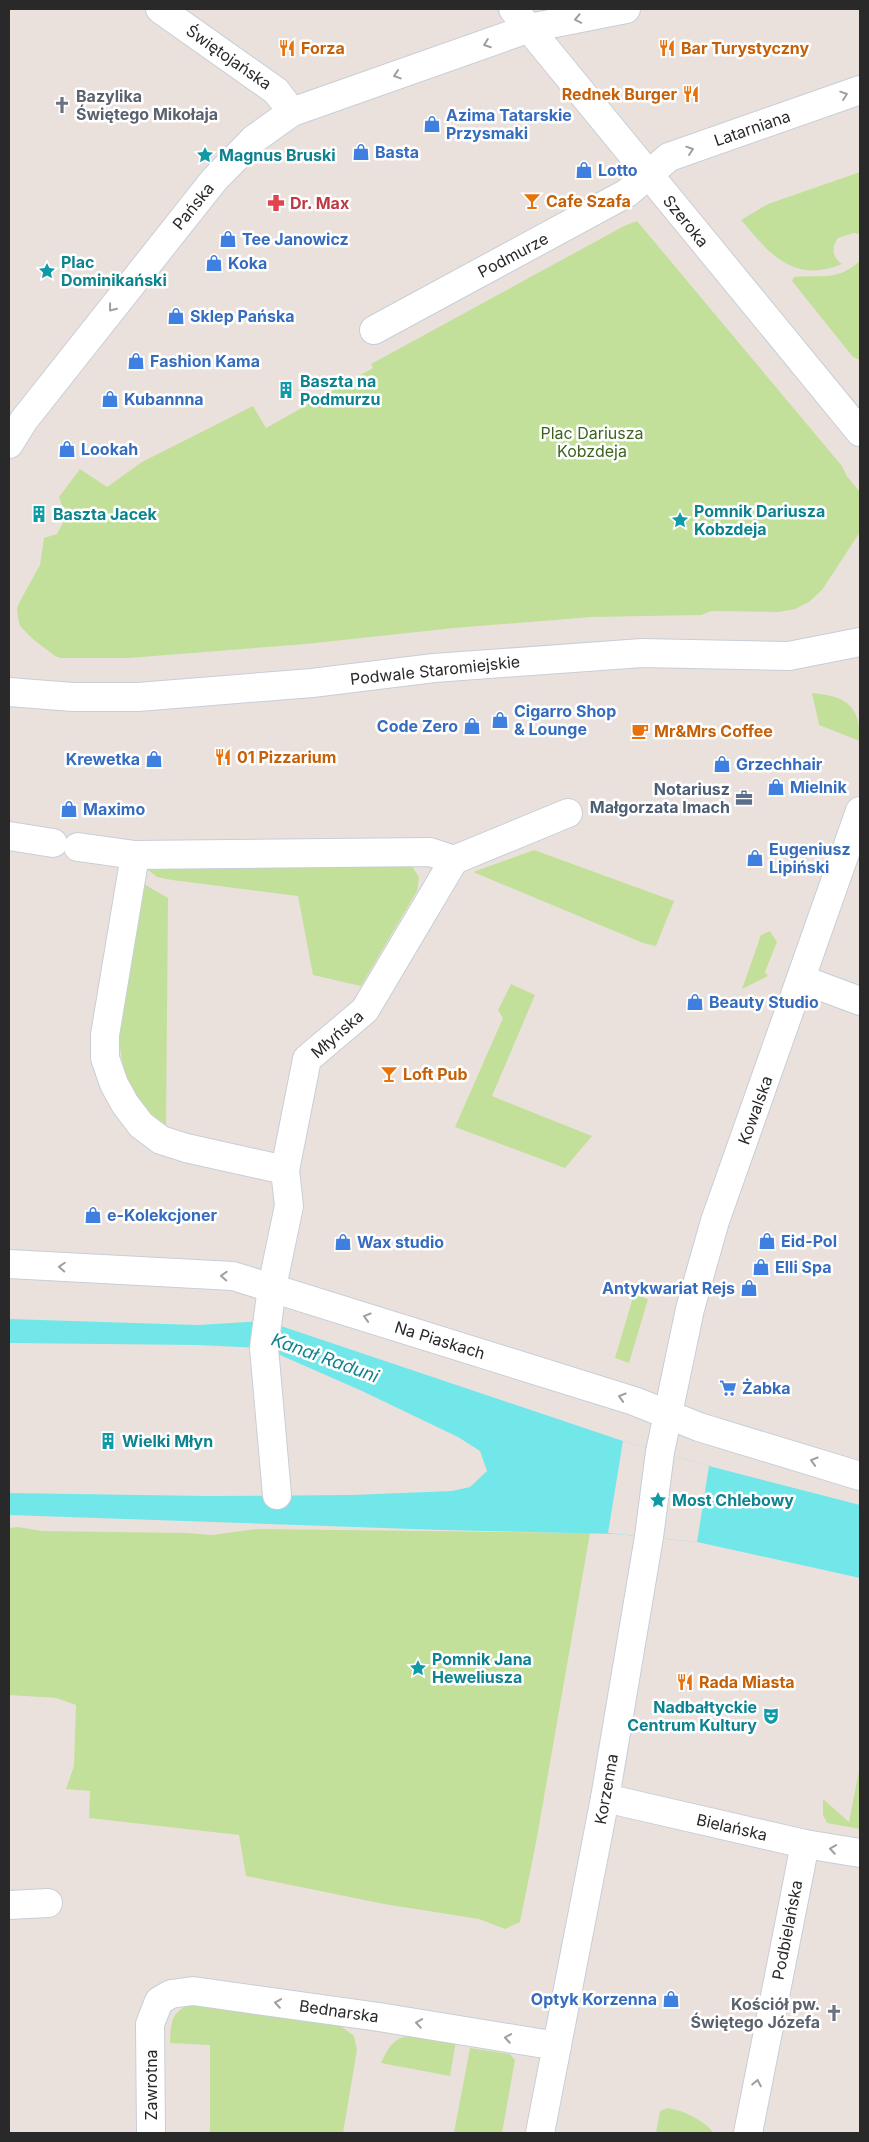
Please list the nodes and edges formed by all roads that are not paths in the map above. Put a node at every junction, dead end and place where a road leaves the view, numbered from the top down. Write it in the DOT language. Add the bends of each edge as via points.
graph roads {
  1 [pos="160,9"];
  2 [pos="626,9"];
  3 [pos="521,19"];
  4 [pos="860,90"];
  5 [pos="292,112"];
  6 [pos="649,174"];
  7 [pos="374,330"];
  8 [pos="860,432"];
  9 [pos="9,444"];
  10 [pos="860,642"];
  11 [pos="9,692"];
  12 [pos="860,811"];
  13 [pos="568,813"];
  14 [pos="9,836"];
  15 [pos="135,855"];
  16 [pos="454,860"];
  17 [pos="801,979"];
  18 [pos="860,1001"];
  19 [pos="285,1170"];
  20 [pos="9,1264"];
  21 [pos="272,1287"];
  22 [pos="668,1414"];
  23 [pos="860,1476"];
  24 [pos="277,1495"];
  25 [pos="605,1798"];
  26 [pos="805,1844"];
  27 [pos="860,1853"];
  28 [pos="48,1903"];
  29 [pos="9,1905"];
  30 [pos="151,2036"];
  31 [pos="556,2046"];
  32 [pos="151,2133"];
  33 [pos="540,2133"];
  34 [pos="748,2133"];
  1 -- 5 [label="street, Świętojańska" via="276,91"];
  2 -- 3 [label="street, Pańska, one-way"];
  3 -- 5 [label="street, Pańska, one-way"];
  3 -- 6 [label="street, Szeroka"];
  6 -- 4 [label="street, Latarniana, one-way" via="669,157"];
  5 -- 9 [label="street, Pańska, one-way" via="254,139 214,180 24,420"];
  6 -- 7 [label="street, Podmurze" via="628,193"];
  6 -- 8 [label="street, Szeroka"];
  10 -- 11 [label="street, Podwale Staromiejskie" via="789,656 642,653 138,697"];
  12 -- 17 [label="street, Kowalska"];
  13 -- 16 [label="street"];
  14 -- 15 [label="street"];
  15 -- 16 [label="street" via="430,852"];
  15 -- 19 [label="street" via="105,1035 105,1058 114,1084 141,1126 161,1140"];
  16 -- 19 [label="street, Młyńska" via="366,1010 307,1059"];
  17 -- 18 [label="street"];
  17 -- 22 [label="street, Kowalska" via="713,1228 690,1309"];
  19 -- 21 [label="street, Młyńska" via="289,1206"];
  21 -- 20 [label="street, Na Piaskach, one-way" via="233,1276"];
  22 -- 21 [label="street, Na Piaskach, one-way" via="634,1400"];
  21 -- 24 [label="street, Młyńska" via="264,1348"];
  23 -- 22 [label="street, Na Piaskach, one-way" via="698,1427"];
  22 -- 25 [label="street, Korzenna"];
  25 -- 26 [label="street, Bielańska"];
  25 -- 31 [label="street, Korzenna"];
  27 -- 26 [label="street, Bielańska, one-way"];
  34 -- 26 [label="street, Podbielańska, one-way"];
  28 -- 29 [label="street"];
  31 -- 30 [label="street, Bednarska, one-way" via="193,1991 171,1994 158,2001 150,2024"];
  30 -- 32 [label="street, Zawrotna"];
  31 -- 33 [label="street, Korzenna"];
}
